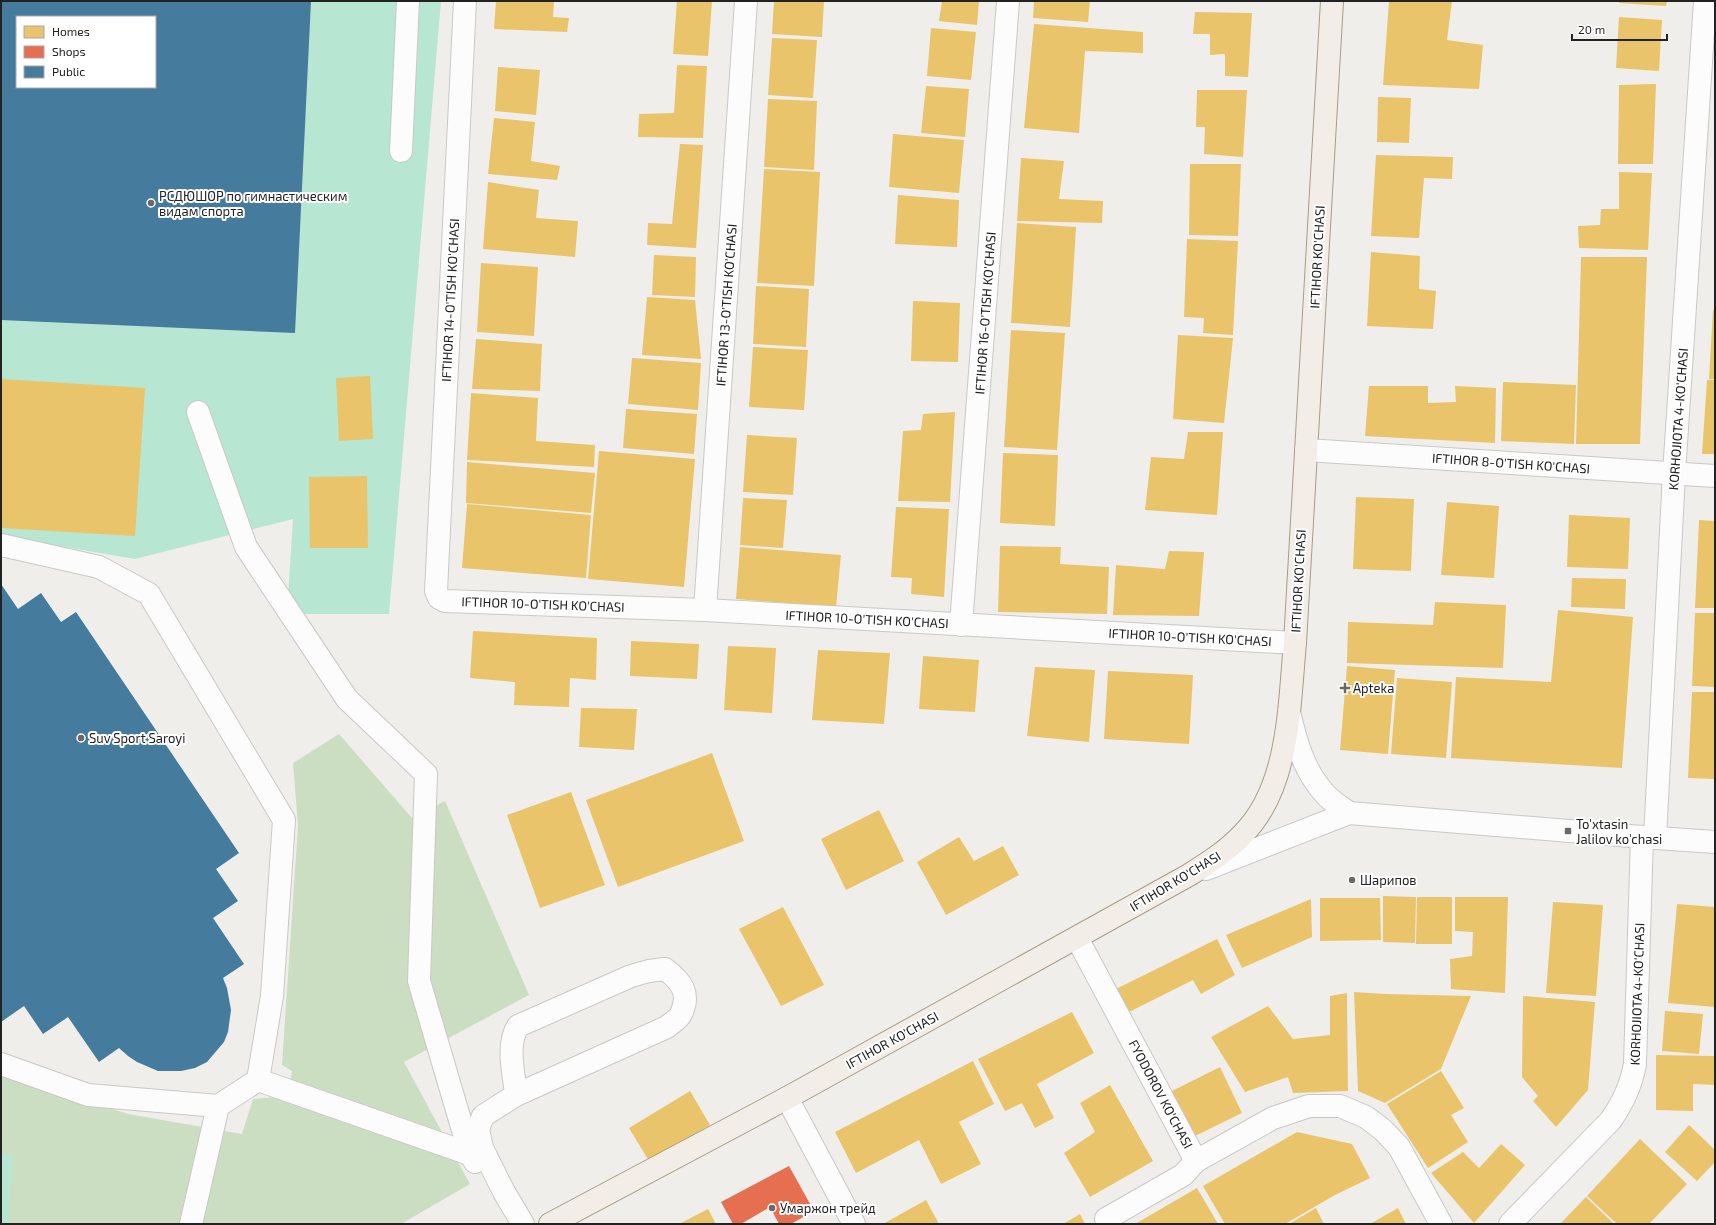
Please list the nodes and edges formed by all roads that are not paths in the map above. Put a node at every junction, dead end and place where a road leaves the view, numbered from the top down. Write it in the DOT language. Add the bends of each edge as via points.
graph roads {
  1 [pos="408,1"];
  2 [pos="465,1"];
  3 [pos="746,1"];
  4 [pos="1008,1"];
  5 [pos="1332,1"];
  6 [pos="1705,1"];
  7 [pos="1706,135"];
  8 [pos="401,151"];
  9 [pos="198,412"];
  10 [pos="1306,450"];
  11 [pos="1674,474"];
  12 [pos="1715,476"];
  13 [pos="1,545"];
  14 [pos="439,598"];
  15 [pos="705,610"];
  16 [pos="961,625"];
  17 [pos="1295,643"];
  18 [pos="1288,712"];
  19 [pos="1349,813"];
  20 [pos="1649,838"];
  21 [pos="1715,842"];
  22 [pos="1189,875"];
  23 [pos="1077,938"];
  24 [pos="1,1064"];
  25 [pos="258,1080"];
  26 [pos="516,1095"];
  27 [pos="787,1098"];
  28 [pos="218,1106"];
  29 [pos="470,1154"];
  30 [pos="1196,1161"];
  31 [pos="497,1197"];
  32 [pos="1106,1219"];
  33 [pos="191,1224"];
  34 [pos="523,1224"];
  35 [pos="550,1224"];
  36 [pos="854,1224"];
  37 [pos="1441,1224"];
  38 [pos="1510,1224"];
  1 -- 8 [label="street"];
  2 -- 14 [label="street, IFTIHOR 14-O'TISH KO'CHASI" via="436,591"];
  3 -- 15 [label="street, IFTIHOR 13-O'TISH KO'CHASI"];
  4 -- 16 [label="street, IFTIHOR 16-O'TISH KO'CHASI"];
  5 -- 10 [label="main road, IFTIHOR KO'CHASI"];
  6 -- 7 [label="street, KORHOJIOTA 4-KO'CHASI"];
  7 -- 11 [label="street, KORHOJIOTA 4-KO'CHASI"];
  9 -- 29 [label="street" via="246,547 347,699 426,774 419,981"];
  10 -- 11 [label="street, IFTIHOR 8-O'TISH KO'CHASI"];
  10 -- 17 [label="main road, IFTIHOR KO'CHASI"];
  11 -- 12 [label="street, IFTIHOR 8-O'TISH KO'CHASI"];
  11 -- 20 [label="street, KORHOJIOTA 4-KO'CHASI"];
  13 -- 25 [label="street" via="99,567 149,594 284,820 272,996"];
  14 -- 15 [label="street, IFTIHOR 10-O'TISH KO'CHASI" via="445,601"];
  15 -- 16 [label="street, IFTIHOR 10-O'TISH KO'CHASI"];
  16 -- 17 [label="street, IFTIHOR 10-O'TISH KO'CHASI"];
  17 -- 18 [label="main road, IFTIHOR KO'CHASI"];
  18 -- 19 [label="street" via="1296,743 1308,770 1325,794"];
  18 -- 22 [label="main road, IFTIHOR KO'CHASI" via="1276,776 1263,808 1243,835 1218,857"];
  19 -- 20 [label="street"];
  19 -- 22 [label="street"];
  20 -- 21 [label="street"];
  20 -- 38 [label="street, KORHOJIOTA 4-KO'CHASI" via="1635,1064 1631,1085 1611,1120"];
  22 -- 23 [label="main road, IFTIHOR KO'CHASI"];
  23 -- 27 [label="main road, IFTIHOR KO'CHASI"];
  23 -- 30 [label="street, FYODOROV KO'CHASI"];
  24 -- 28 [label="street" via="88,1095"];
  25 -- 28 [label="street"];
  25 -- 29 [label="street"];
  26 -- 26 [label="street" via="511,1042 518,1026 649,970 665,969 678,978 685,997 681,1015 667,1027"];
  26 -- 34 [label="street" via="483,1116 478,1129 482,1148"];
  27 -- 35 [label="main road, IFTIHOR KO'CHASI"];
  27 -- 36 [label="street"];
  28 -- 33 [label="street"];
  29 -- 31 [label="street"];
  30 -- 32 [label="street" via="1183,1175"];
  30 -- 37 [label="street, FYODOROV KO'CHASI" via="1273,1118 1309,1106 1340,1106 1366,1117 1383,1130 1398,1147"];
}
